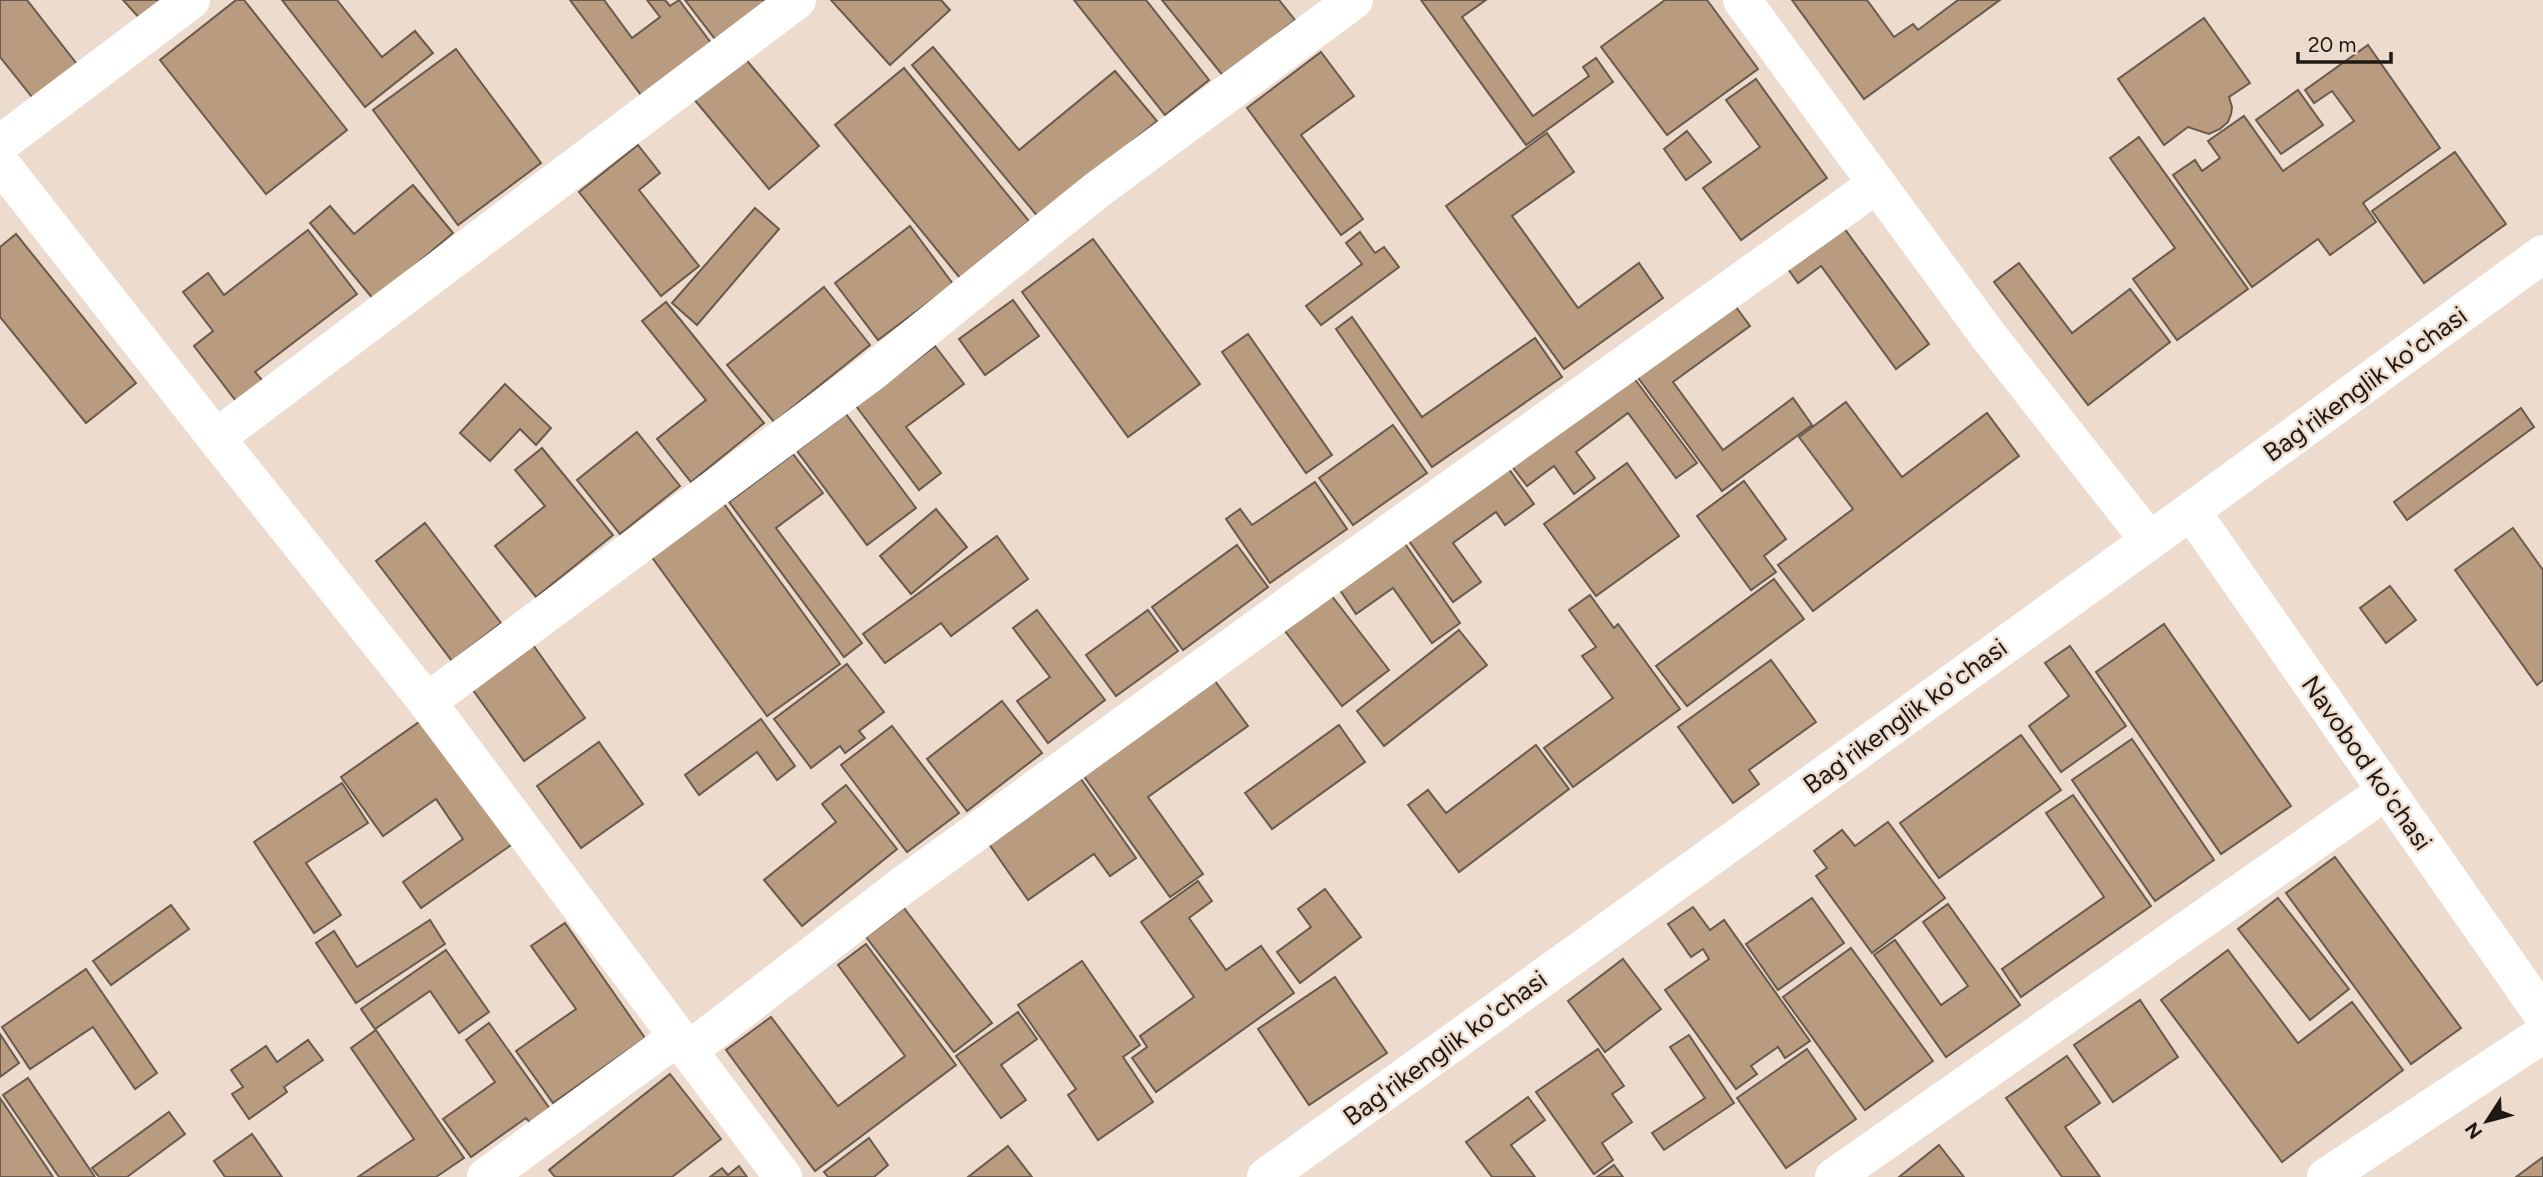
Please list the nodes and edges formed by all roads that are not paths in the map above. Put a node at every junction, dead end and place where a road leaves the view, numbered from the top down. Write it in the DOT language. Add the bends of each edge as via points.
graph roads {
  1 [pos="191,0"];
  2 [pos="797,0"];
  3 [pos="1354,0"];
  4 [pos="1742,0"];
  5 [pos="0,144"];
  6 [pos="0,163"];
  7 [pos="1877,184"];
  8 [pos="2543,254"];
  9 [pos="216,438"];
  10 [pos="2191,511"];
  11 [pos="2149,540"];
  12 [pos="427,702"];
  13 [pos="2386,791"];
  14 [pos="2543,1015"];
  15 [pos="2543,1034"];
  16 [pos="682,1044"];
  17 [pos="486,1177"];
  18 [pos="783,1177"];
  19 [pos="1266,1177"];
  20 [pos="1835,1177"];
  21 [pos="2326,1177"];
  1 -- 5 [label="main road"];
  2 -- 9 [label="main road"];
  3 -- 12 [label="main road" via="1097,190 872,372"];
  4 -- 7 [label="main road"];
  6 -- 9 [label="main road"];
  7 -- 11 [label="main road" via="1987,334"];
  7 -- 16 [label="main road"];
  8 -- 10 [label="main road, Bag'rikenglik ko'chasi"];
  9 -- 12 [label="main road"];
  10 -- 11 [label="main road, Bag'rikenglik ko'chasi"];
  10 -- 13 [label="main road, Navobod ko'chasi"];
  11 -- 19 [label="main road, Bag'rikenglik ko'chasi"];
  12 -- 16 [label="main road"];
  13 -- 14 [label="main road, Navobod ko'chasi"];
  13 -- 20 [label="main road"];
  15 -- 21 [label="main road"];
  16 -- 17 [label="main road"];
  16 -- 18 [label="main road"];
}
